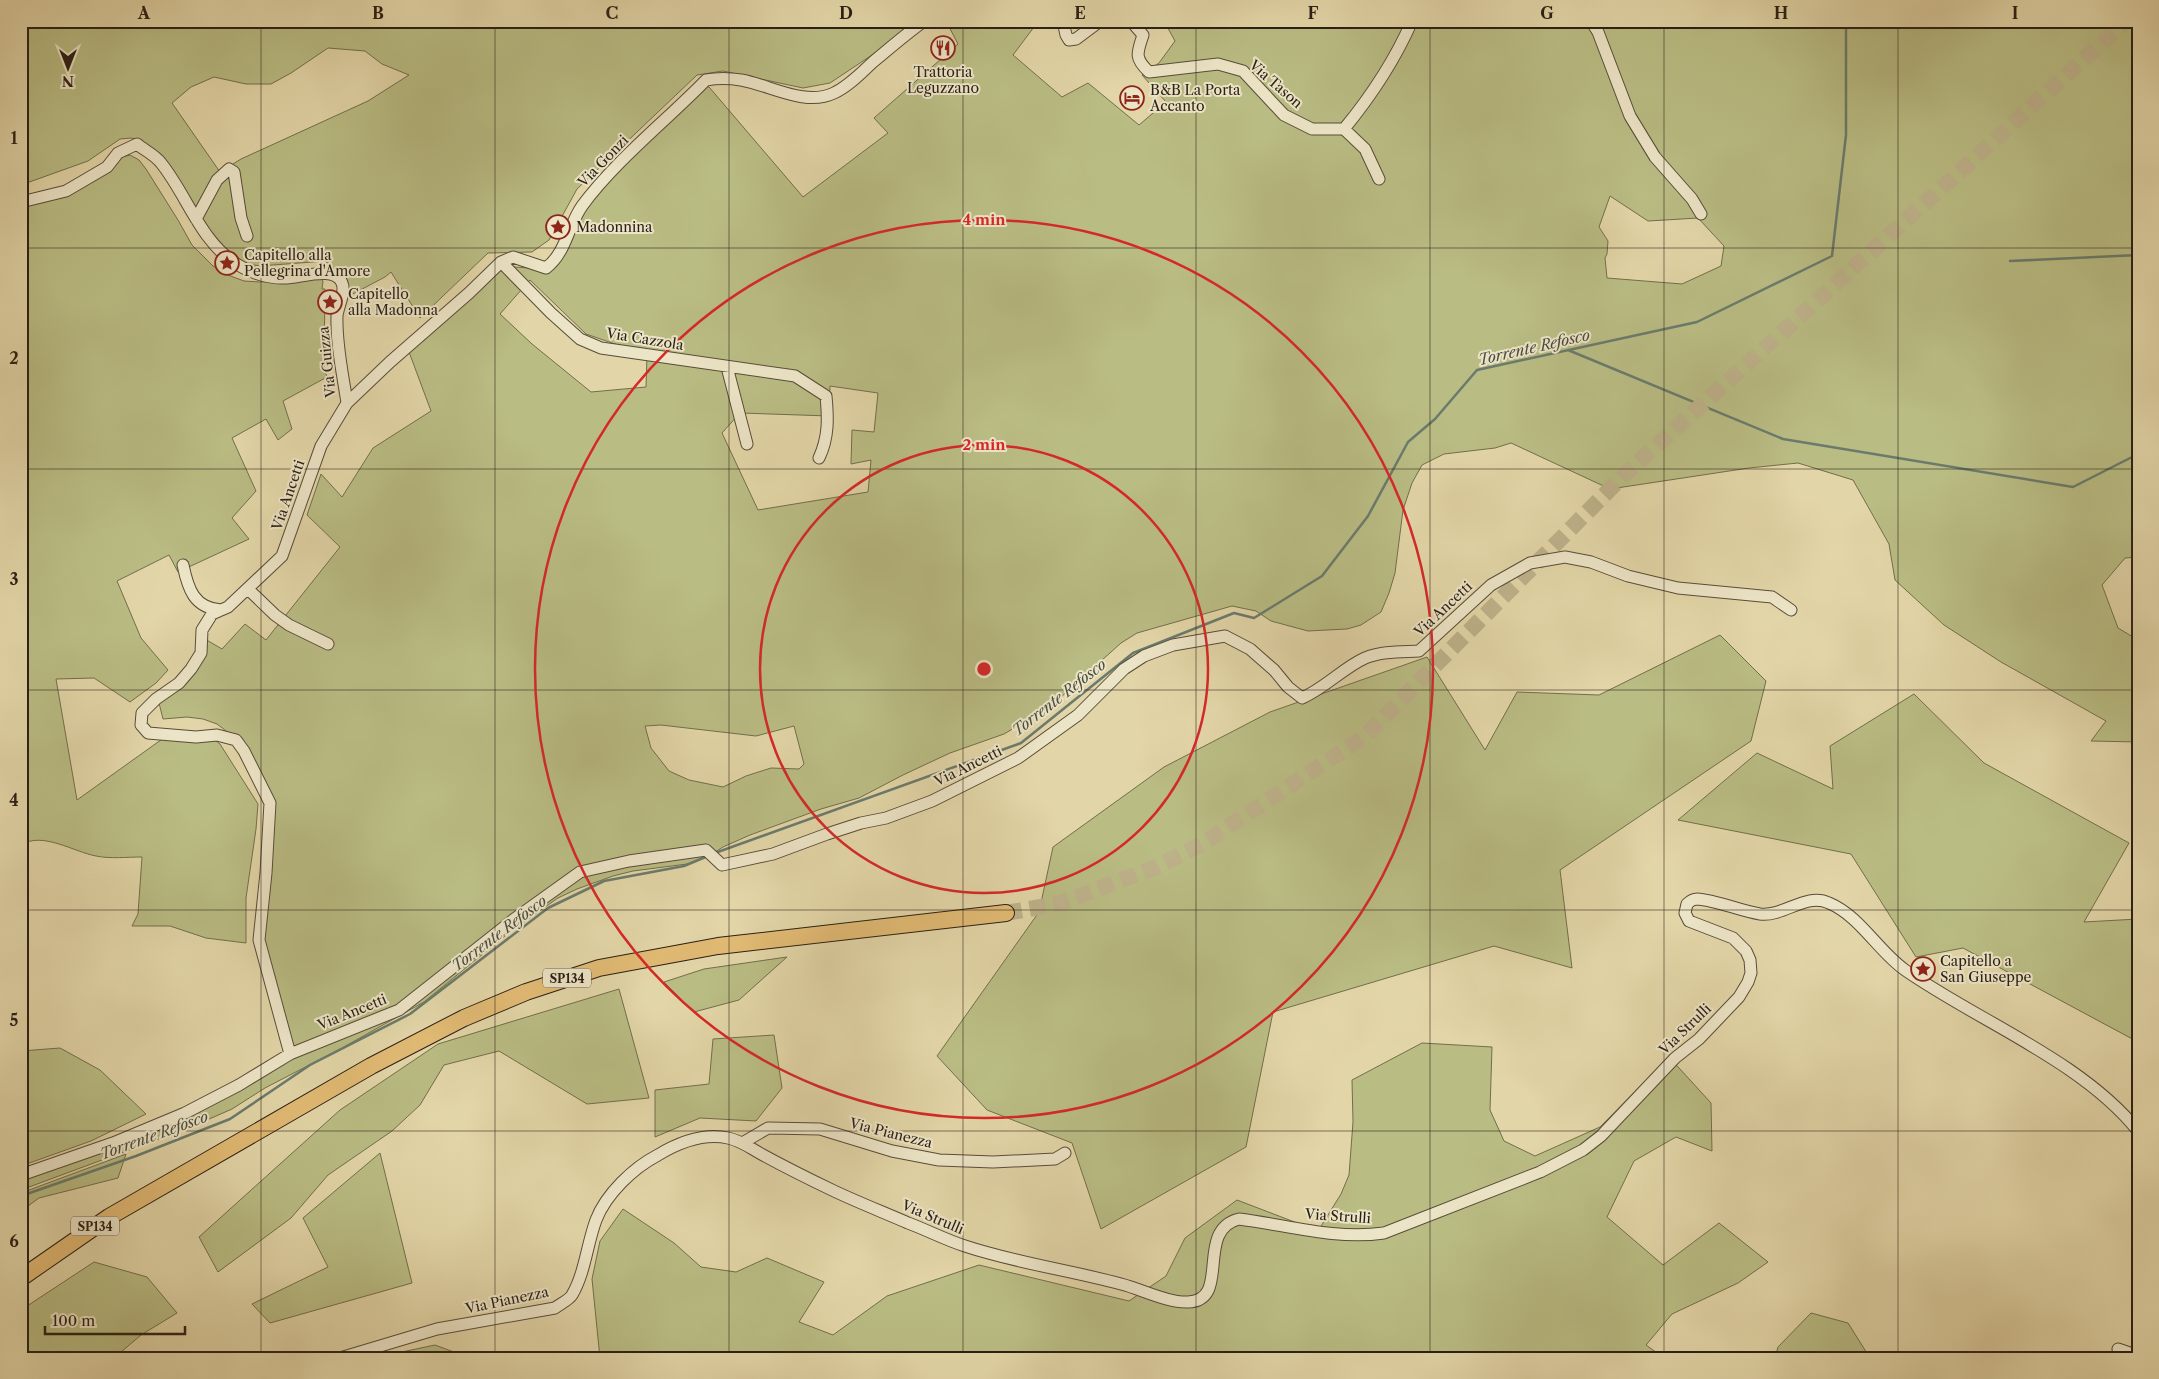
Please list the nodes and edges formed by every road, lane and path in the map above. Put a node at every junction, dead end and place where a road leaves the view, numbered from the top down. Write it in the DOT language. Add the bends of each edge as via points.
graph roads {
  1 [pos="924,21"];
  2 [pos="1063,21"];
  3 [pos="1100,21"];
  4 [pos="1131,21"];
  5 [pos="1412,21"];
  6 [pos="1590,21"];
  7 [pos="1344,130"];
  8 [pos="1379,179"];
  9 [pos="21,202"];
  10 [pos="1701,214"];
  11 [pos="196,219"];
  12 [pos="247,236"];
  13 [pos="501,262"];
  14 [pos="726,367"];
  15 [pos="347,403"];
  16 [pos="747,444"];
  17 [pos="820,458"];
  18 [pos="183,565"];
  19 [pos="248,589"];
  20 [pos="221,610"];
  21 [pos="1791,610"];
  22 [pos="328,644"];
  23 [pos="1006,913"];
  24 [pos="290,1054"];
  25 [pos="2138,1131"];
  26 [pos="744,1142"];
  27 [pos="1064,1153"];
  28 [pos="21,1175"];
  29 [pos="834,1191"];
  30 [pos="21,1278"];
  31 [pos="2118,1349"];
  32 [pos="2138,1356"];
  33 [pos="340,1358"];
  1 -- 13 [label="street, Via Gonzi" via="851,82 822,97 799,96 740,80 706,80 580,208 554,262 546,268 513,257"];
  2 -- 3 [label="street" via="1069,40 1076,39"];
  4 -- 7 [label="street, Via Tason" via="1143,35 1137,51 1140,63 1149,72 1218,64 1243,71 1284,115 1312,130"];
  5 -- 7 [label="street" via="1373,94"];
  6 -- 10 [label="street" via="1598,32 1630,116 1655,157"];
  7 -- 8 [label="street" via="1365,149"];
  9 -- 11 [label="street, Via Guizza" via="66,191 107,167 118,152 137,144 159,161"];
  11 -- 12 [label="street" via="217,180 229,169 234,172"];
  11 -- 15 [label="street, Via Guizza" via="221,254 252,272 285,278 329,273 338,278 343,290 337,316"];
  13 -- 14 [label="street, Via Cazzola" via="580,339 601,348"];
  13 -- 15 [label="street"];
  14 -- 16 [label="street"];
  14 -- 17 [label="street, Via Cazzola" via="794,376 826,396 828,420"];
  15 -- 19 [label="street, Via Ancetti" via="320,446 282,556"];
  18 -- 20 [label="street" via="186,584 199,604"];
  19 -- 20 [label="street, Via Ancetti"];
  19 -- 22 [label="street" via="289,625"];
  20 -- 24 [label="street, Via Ancetti" via="212,614 202,630 201,653 191,670 142,713 141,725 148,733 196,737 217,735 236,740 270,803 259,940"];
  21 -- 24 [label="street, Via Ancetti" via="1772,597 1678,588 1564,556 1530,563 1491,585 1419,651 1390,652 1365,658 1302,698 1250,649 1225,636 1173,645 1144,656 1124,669 1078,716 1018,758 932,801 774,854 722,865 706,850 580,872 398,1010"];
  23 -- 30 [label="highway, SP134" via="718,946 598,968 526,992 464,1018 371,1066 171,1179 83,1234"];
  24 -- 28 [label="street, Via Ancetti" via="185,1113 113,1143"];
  25 -- 29 [label="street, Via Strulli" via="2102,1094 1905,970 1828,902 1811,900 1771,915 1697,899 1691,900 1685,908 1685,916 1689,921 1734,938 1741,945 1751,966 1748,982 1699,1039 1676,1058 1601,1136 1570,1158 1540,1172 1384,1233 1364,1236 1238,1219 1230,1221 1219,1230 1210,1284 1206,1293 1196,1301 1179,1302 1120,1284 964,1246"];
  26 -- 27 [label="street, Via Pianezza" via="768,1128 820,1129 892,1151 939,1160 1046,1160"];
  26 -- 29 [label="street, Via Pianezza"];
  26 -- 33 [label="street, Via Pianezza" via="726,1137 704,1137 657,1155 637,1170 614,1191 597,1218 571,1296 555,1308 437,1329"];
  31 -- 32 [label="street"];
}
